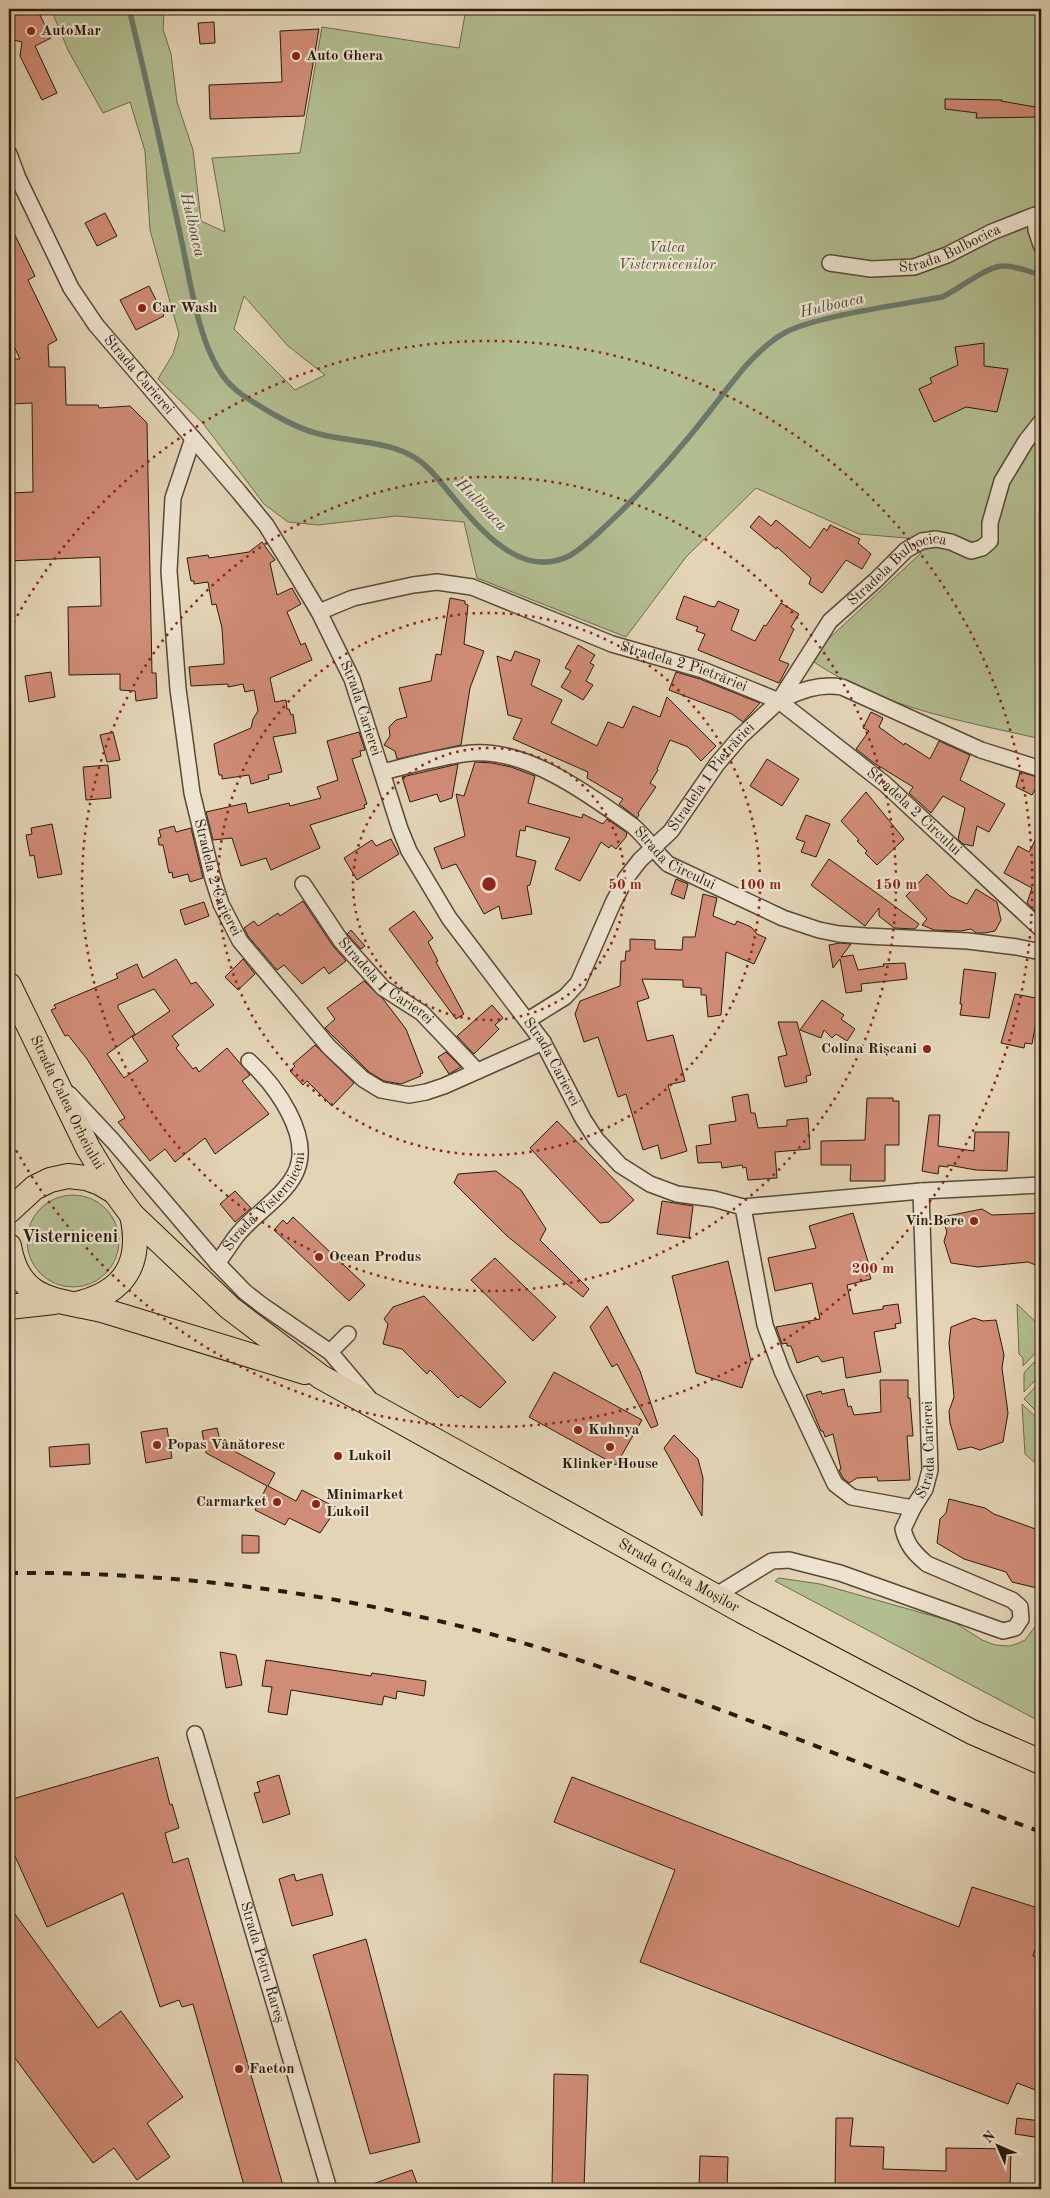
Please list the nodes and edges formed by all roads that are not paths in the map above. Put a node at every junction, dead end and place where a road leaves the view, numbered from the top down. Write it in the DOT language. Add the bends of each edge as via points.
graph roads {
  1 [pos="9,154"];
  2 [pos="1041,245"];
  3 [pos="830,263"];
  4 [pos="1041,422"];
  5 [pos="193,438"];
  6 [pos="319,612"];
  7 [pos="779,701"];
  8 [pos="1041,768"];
  9 [pos="382,772"];
  10 [pos="654,849"];
  11 [pos="303,884"];
  12 [pos="1041,929"];
  13 [pos="1041,952"];
  14 [pos="9,985"];
  15 [pos="528,1020"];
  16 [pos="543,1042"];
  17 [pos="249,1061"];
  18 [pos="478,1071"];
  19 [pos="52,1076"];
  20 [pos="1041,1184"];
  21 [pos="921,1191"];
  22 [pos="115,1192"];
  23 [pos="743,1207"];
  24 [pos="9,1211"];
  25 [pos="132,1215"];
  26 [pos="9,1246"];
  27 [pos="217,1264"];
  28 [pos="65,1303"];
  29 [pos="9,1307"];
  30 [pos="348,1334"];
  31 [pos="330,1352"];
  32 [pos="321,1377"];
  33 [pos="380,1410"];
  34 [pos="913,1508"];
  35 [pos="715,1596"];
  36 [pos="195,1734"];
  37 [pos="1041,1762"];
  38 [pos="329,2189"];
  1 -- 5 [label="street, Strada Carierei" via="71,288 96,325"];
  2 -- 3 [label="street, Strada Bulbocica" via="1035,215 914,267 871,269"];
  4 -- 7 [label="street, Stradela Bulbocica" via="1002,481 990,523 990,541 971,551 936,539 922,541 906,550 830,621"];
  5 -- 6 [label="street, Strada Carierei" via="266,525"];
  5 -- 18 [label="street, Stradela 2 Carierei" via="173,498 170,571 178,689 192,793 221,904 240,941 329,1047 363,1079 380,1090 409,1095 444,1086"];
  6 -- 7 [label="street, Stradela 2 Pietrăriei" via="353,598 413,585 437,582 472,587 612,644 703,670"];
  6 -- 9 [label="street, Strada Carierei" via="352,679"];
  7 -- 8 [label="street" via="828,684 842,687 980,750"];
  7 -- 10 [label="street, Stradela 1 Pietrăriei" via="717,764 671,831"];
  7 -- 12 [label="street, Stradela 2 Circului" via="885,784"];
  9 -- 10 [label="street, Strada Circului" via="473,753 519,758 538,766 619,816 645,836"];
  9 -- 15 [label="street, Strada Carierei" via="409,851 431,889 466,942"];
  10 -- 13 [label="street, Strada Circului" via="680,871 783,918 819,930 857,936 968,942"];
  10 -- 15 [label="street, Stradela 1 Pietrăriei" via="626,878 578,983 565,997"];
  11 -- 18 [label="street, Stradela 1 Carierei" via="341,941 383,988 422,1012"];
  14 -- 19 [label="main road, Strada Calea Orheiului"];
  15 -- 16 [label="street, Strada Carierei"];
  16 -- 18 [label="street, Stradela 2 Carierei"];
  16 -- 23 [label="street, Strada Carierei" via="583,1119 596,1139 620,1164 650,1184 677,1194"];
  17 -- 27 [label="street, Strada Visterniceni" via="273,1086 297,1133 301,1153 287,1185 239,1233"];
  19 -- 22 [label="main road, Strada Calea Orheiului" via="88,1148"];
  19 -- 27 [label="street, Strada Visterniceni"];
  20 -- 21 [label="street, Strada Carierei"];
  21 -- 23 [label="street, Strada Carierei"];
  21 -- 34 [label="street, Strada Carierei" via="930,1470 925,1489"];
  22 -- 24 [label="main road" via="86,1178 68,1176 34,1188"];
  22 -- 25 [label="main road, Strada Calea Orheiului"];
  23 -- 34 [label="street, Strada Carierei" via="765,1325 782,1371 835,1484 852,1497"];
  25 -- 28 [label="main road" via="135,1252 128,1271 115,1288 97,1299"];
  25 -- 32 [label="main road, Strada Calea Orheiului" via="230,1308"];
  26 -- 28 [label="main road" via="11,1261 21,1279 36,1293"];
  27 -- 31 [label="street, Strada Visterniceni" via="257,1302"];
  28 -- 29 [label="main road"];
  28 -- 32 [label="main road" via="164,1329"];
  30 -- 31 [label="street"];
  31 -- 33 [label="street, Strada Visterniceni"];
  32 -- 33 [label="main road, Strada Calea Moșilor"];
  33 -- 35 [label="main road, Strada Calea Moșilor"];
  34 -- 35 [label="street" via="903,1529 906,1542 915,1554 927,1564 1012,1600 1020,1607 1021,1618 1014,1628 1003,1631 840,1573 789,1560 772,1562"];
  35 -- 37 [label="main road, Strada Calea Moșilor" via="972,1732"];
  36 -- 38 [label="street, Strada Petru Rareș"];
}
